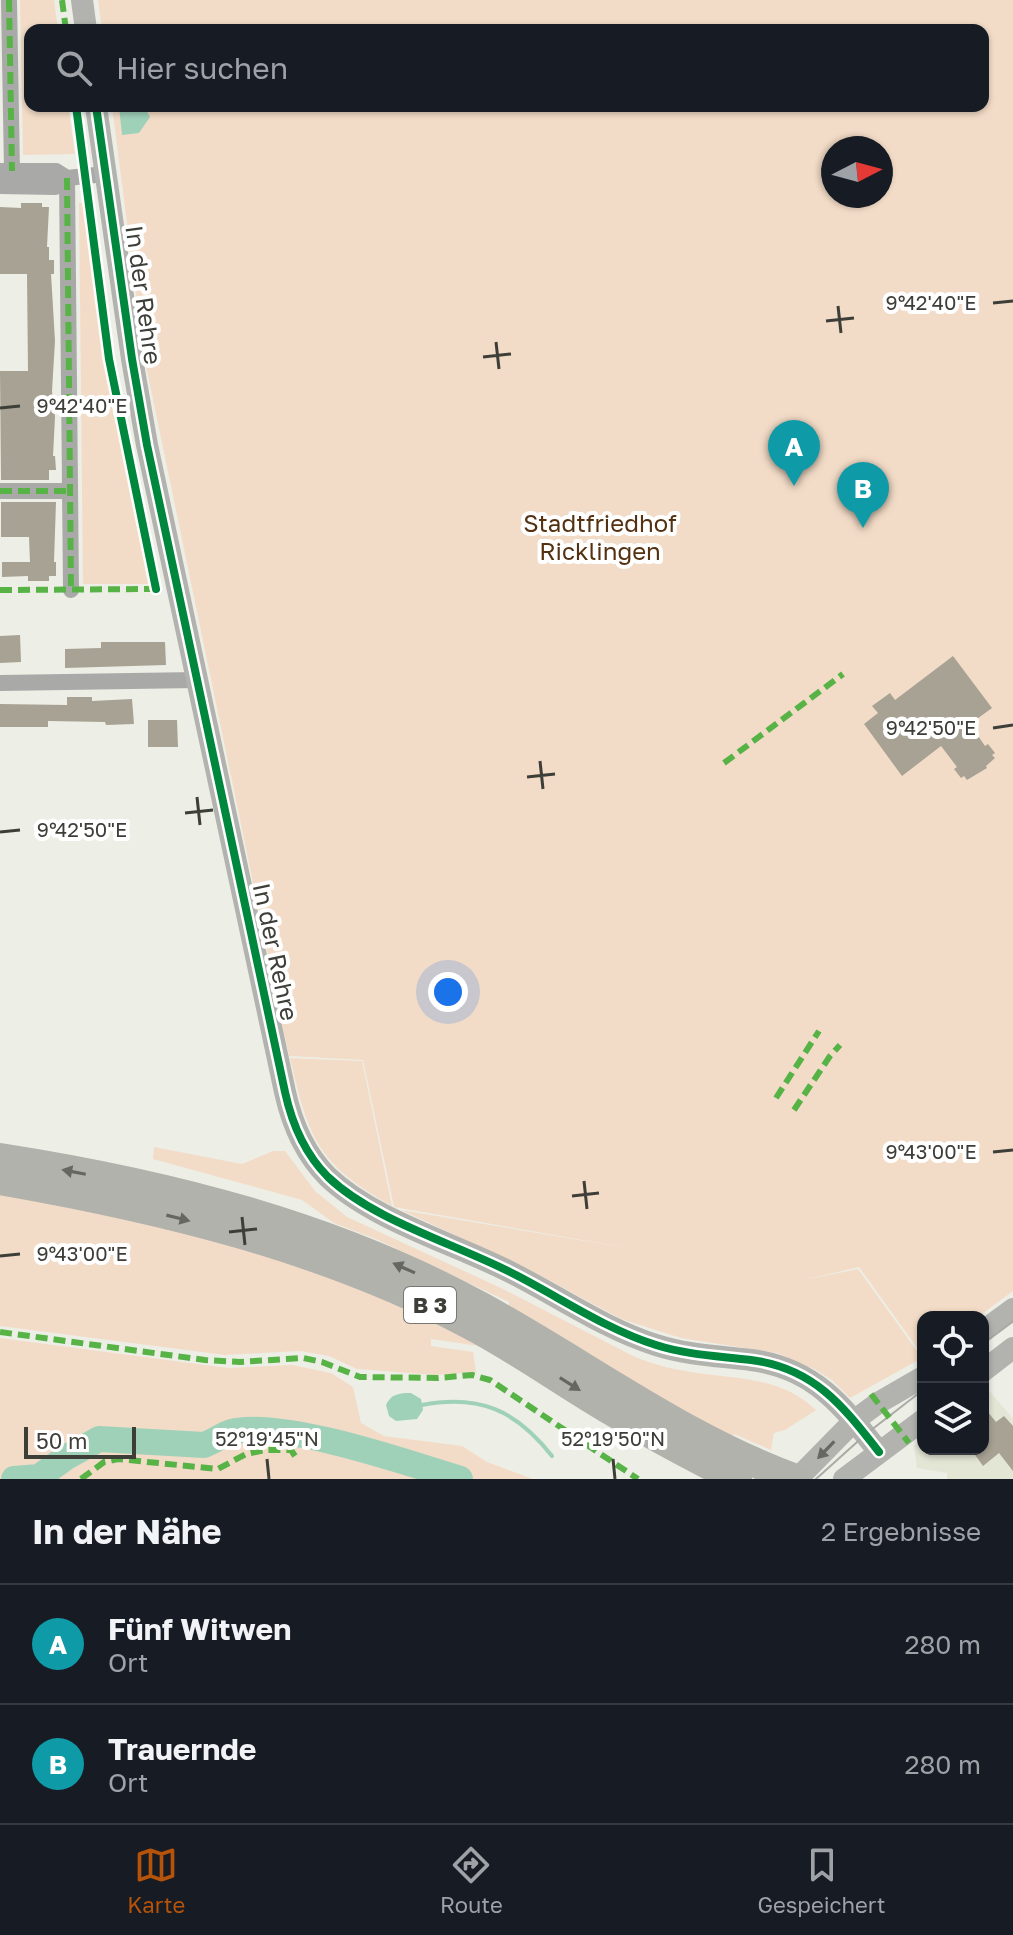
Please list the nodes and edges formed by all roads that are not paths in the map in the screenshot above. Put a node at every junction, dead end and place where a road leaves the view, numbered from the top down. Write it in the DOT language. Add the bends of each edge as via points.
graph roads {
  1 [pos="9,0"];
  2 [pos="82,0"];
  3 [pos="85,24"];
  4 [pos="97,112"];
  5 [pos="6,171"];
  6 [pos="105,174"];
  7 [pos="67,178"];
  8 [pos="0,186"];
  9 [pos="0,491"];
  10 [pos="70,491"];
  11 [pos="71,590"];
  12 [pos="197,680"];
  13 [pos="0,683"];
  14 [pos="0,1158"];
  15 [pos="0,1180"];
  16 [pos="1013,1309"];
  17 [pos="989,1327"];
  18 [pos="1013,1348"];
  19 [pos="989,1366"];
  20 [pos="917,1380"];
  21 [pos="855,1420"];
  22 [pos="917,1424"];
  23 [pos="879,1452"];
  24 [pos="738,1471"];
  25 [pos="796,1479"];
  26 [pos="844,1479"];
  1 -- 5 [label="street"];
  2 -- 3 [label="street"];
  4 -- 6 [label="street, In der Rehre"];
  5 -- 7 [label="street" via="56,171"];
  6 -- 7 [label="street"];
  6 -- 12 [label="street, In der Rehre" via="142,416"];
  7 -- 8 [label="street" via="55,187"];
  7 -- 10 [label="street"];
  9 -- 10 [label="street"];
  10 -- 11 [label="street"];
  12 -- 13 [label="street"];
  12 -- 21 [label="street, In der Rehre" via="290,1116 315,1161 377,1212 472,1253 618,1329 656,1345 796,1372 819,1385"];
  24 -- 14 [label="highway, B 3, one-way" via="657,1412 482,1307 403,1267 224,1205"];
  15 -- 24 [label="highway, B 3, one-way" via="206,1225 397,1289 468,1323 618,1415"];
  16 -- 17 [label="street"];
  18 -- 19 [label="street"];
  20 -- 21 [label="street"];
  21 -- 23 [label="street, In der Rehre"];
  21 -- 25 [label="street, one-way"];
  22 -- 23 [label="street"];
  23 -- 26 [label="street"];
  24 -- 25 [label="highway, B 3"];
}
